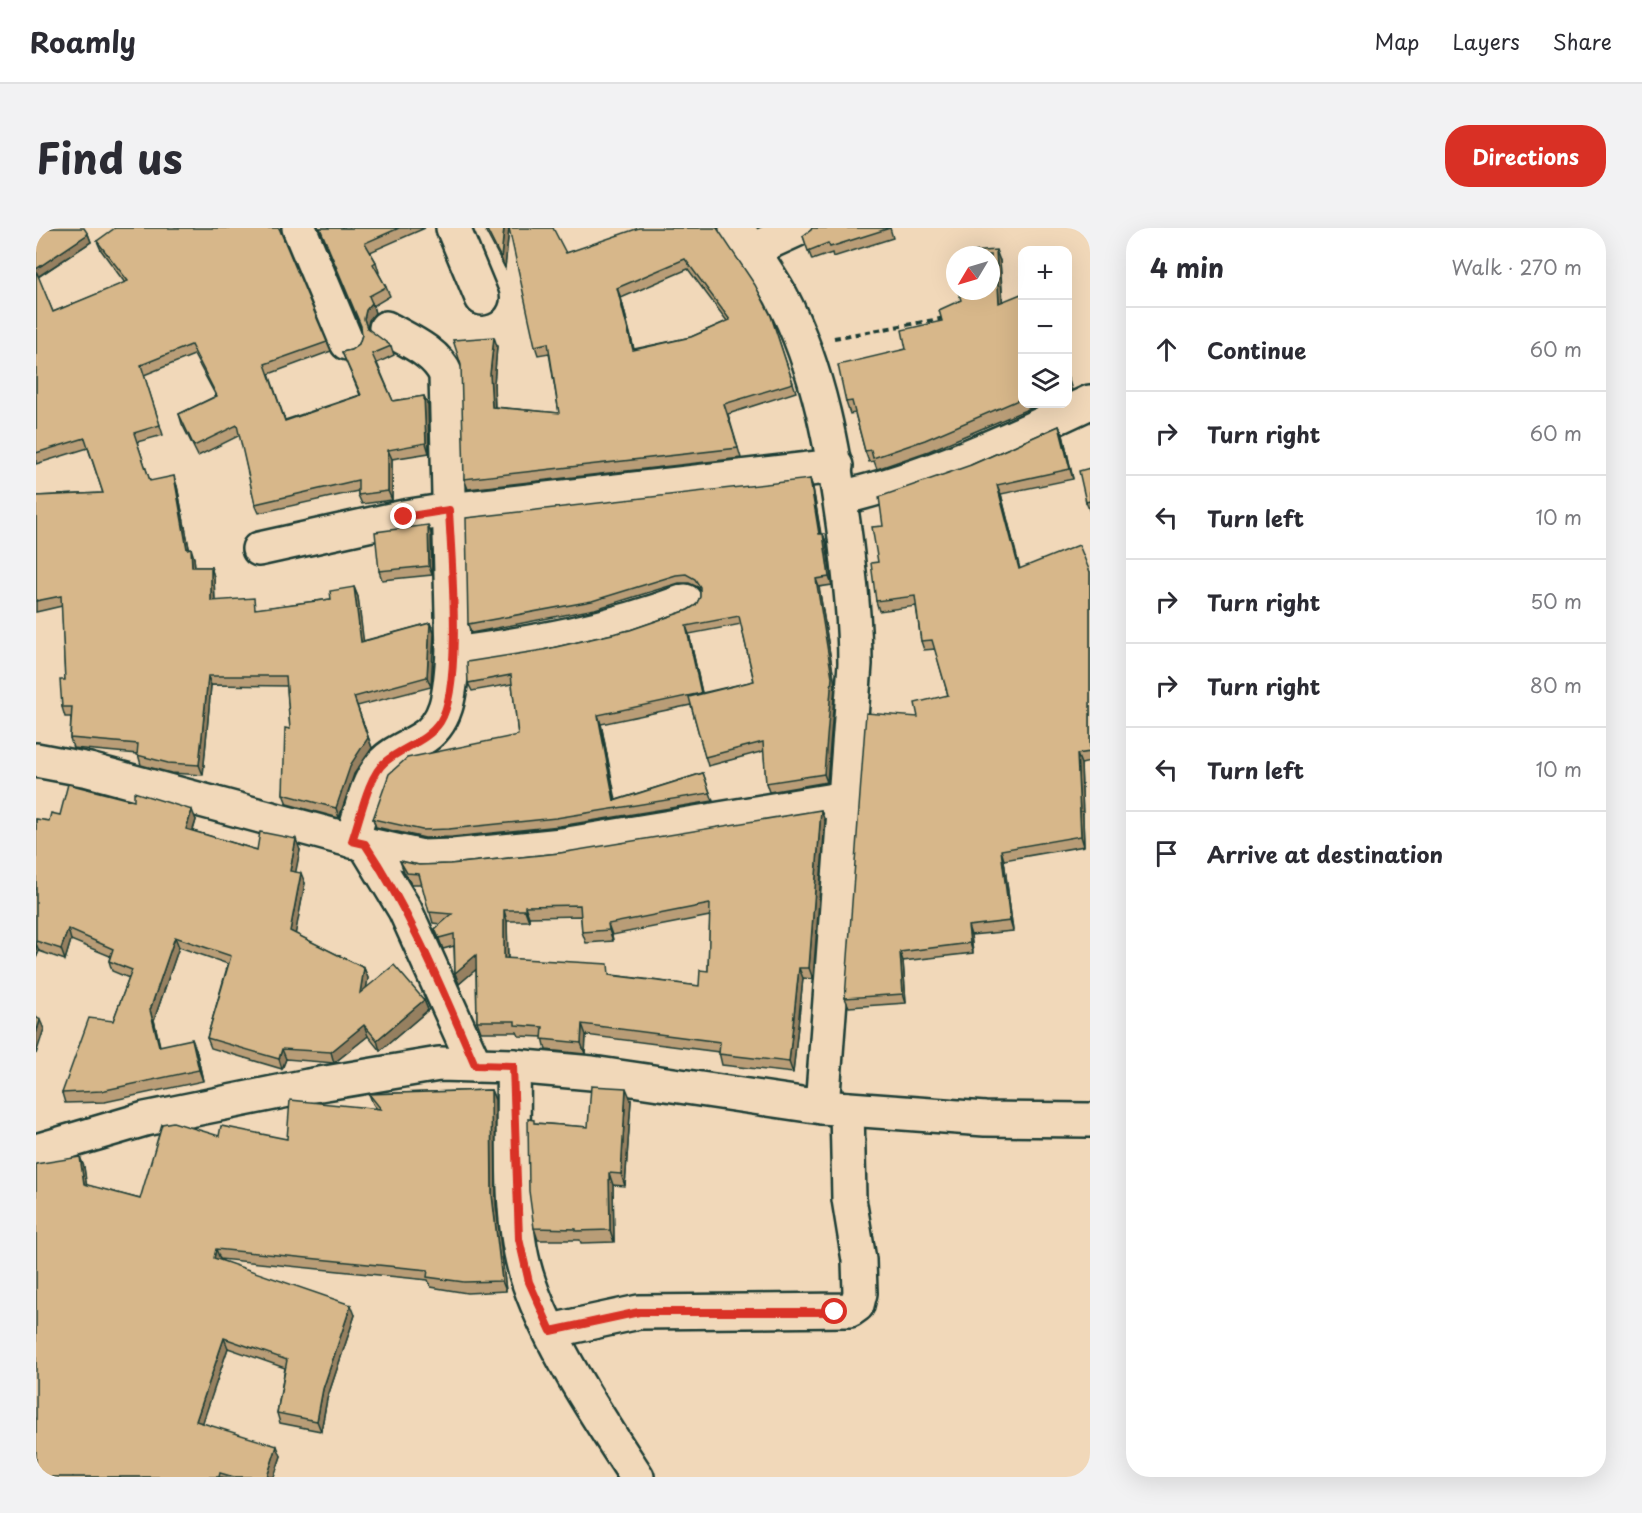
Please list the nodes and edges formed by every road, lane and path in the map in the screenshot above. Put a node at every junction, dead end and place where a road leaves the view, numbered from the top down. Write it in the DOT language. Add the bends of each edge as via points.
graph roads {
  1 [pos="299,228"];
  2 [pos="453,228"];
  3 [pos="800,228"];
  4 [pos="744,239"];
  5 [pos="482,298"];
  6 [pos="951,317"];
  7 [pos="386,328"];
  8 [pos="801,342"];
  9 [pos="347,343"];
  10 [pos="1090,402"];
  11 [pos="836,466"];
  12 [pos="840,498"];
  13 [pos="449,510"];
  14 [pos="259,549"];
  15 [pos="686,601"];
  16 [pos="453,654"];
  17 [pos="36,759"];
  18 [pos="846,798"];
  19 [pos="359,843"];
  20 [pos="475,1065"];
  21 [pos="513,1066"];
  22 [pos="834,1108"];
  23 [pos="1090,1120"];
  24 [pos="36,1151"];
  25 [pos="551,1331"];
  26 [pos="637,1477"];
  1 -- 9 [label="street"];
  2 -- 5 [label="street"];
  3 -- 4 [label="street"];
  4 -- 8 [label="street" via="781,296"];
  6 -- 8 [label="path"];
  7 -- 13 [label="street" via="430,354 442,364 446,375"];
  8 -- 11 [label="street"];
  10 -- 12 [label="street" via="966,458 872,491"];
  11 -- 12 [label="street"];
  11 -- 13 [label="street"];
  12 -- 18 [label="street" via="855,619"];
  13 -- 14 [label="street"];
  13 -- 16 [label="street"];
  15 -- 16 [label="street" via="633,621 582,633"];
  16 -- 19 [label="street" via="448,699 441,721 428,735 383,763 372,782"];
  17 -- 19 [label="street"];
  18 -- 19 [label="street" via="562,845 486,853 423,856"];
  18 -- 22 [label="street"];
  19 -- 20 [label="street" via="405,910"];
  20 -- 21 [label="street"];
  20 -- 24 [label="street" via="439,1064 308,1086 145,1119"];
  21 -- 22 [label="street" via="592,1073"];
  21 -- 25 [label="street" via="519,1239 529,1282"];
  22 -- 23 [label="street" via="985,1119"];
  22 -- 25 [label="street" via="859,1260 861,1293 857,1305 850,1310 639,1312"];
  25 -- 26 [label="street"];
}
